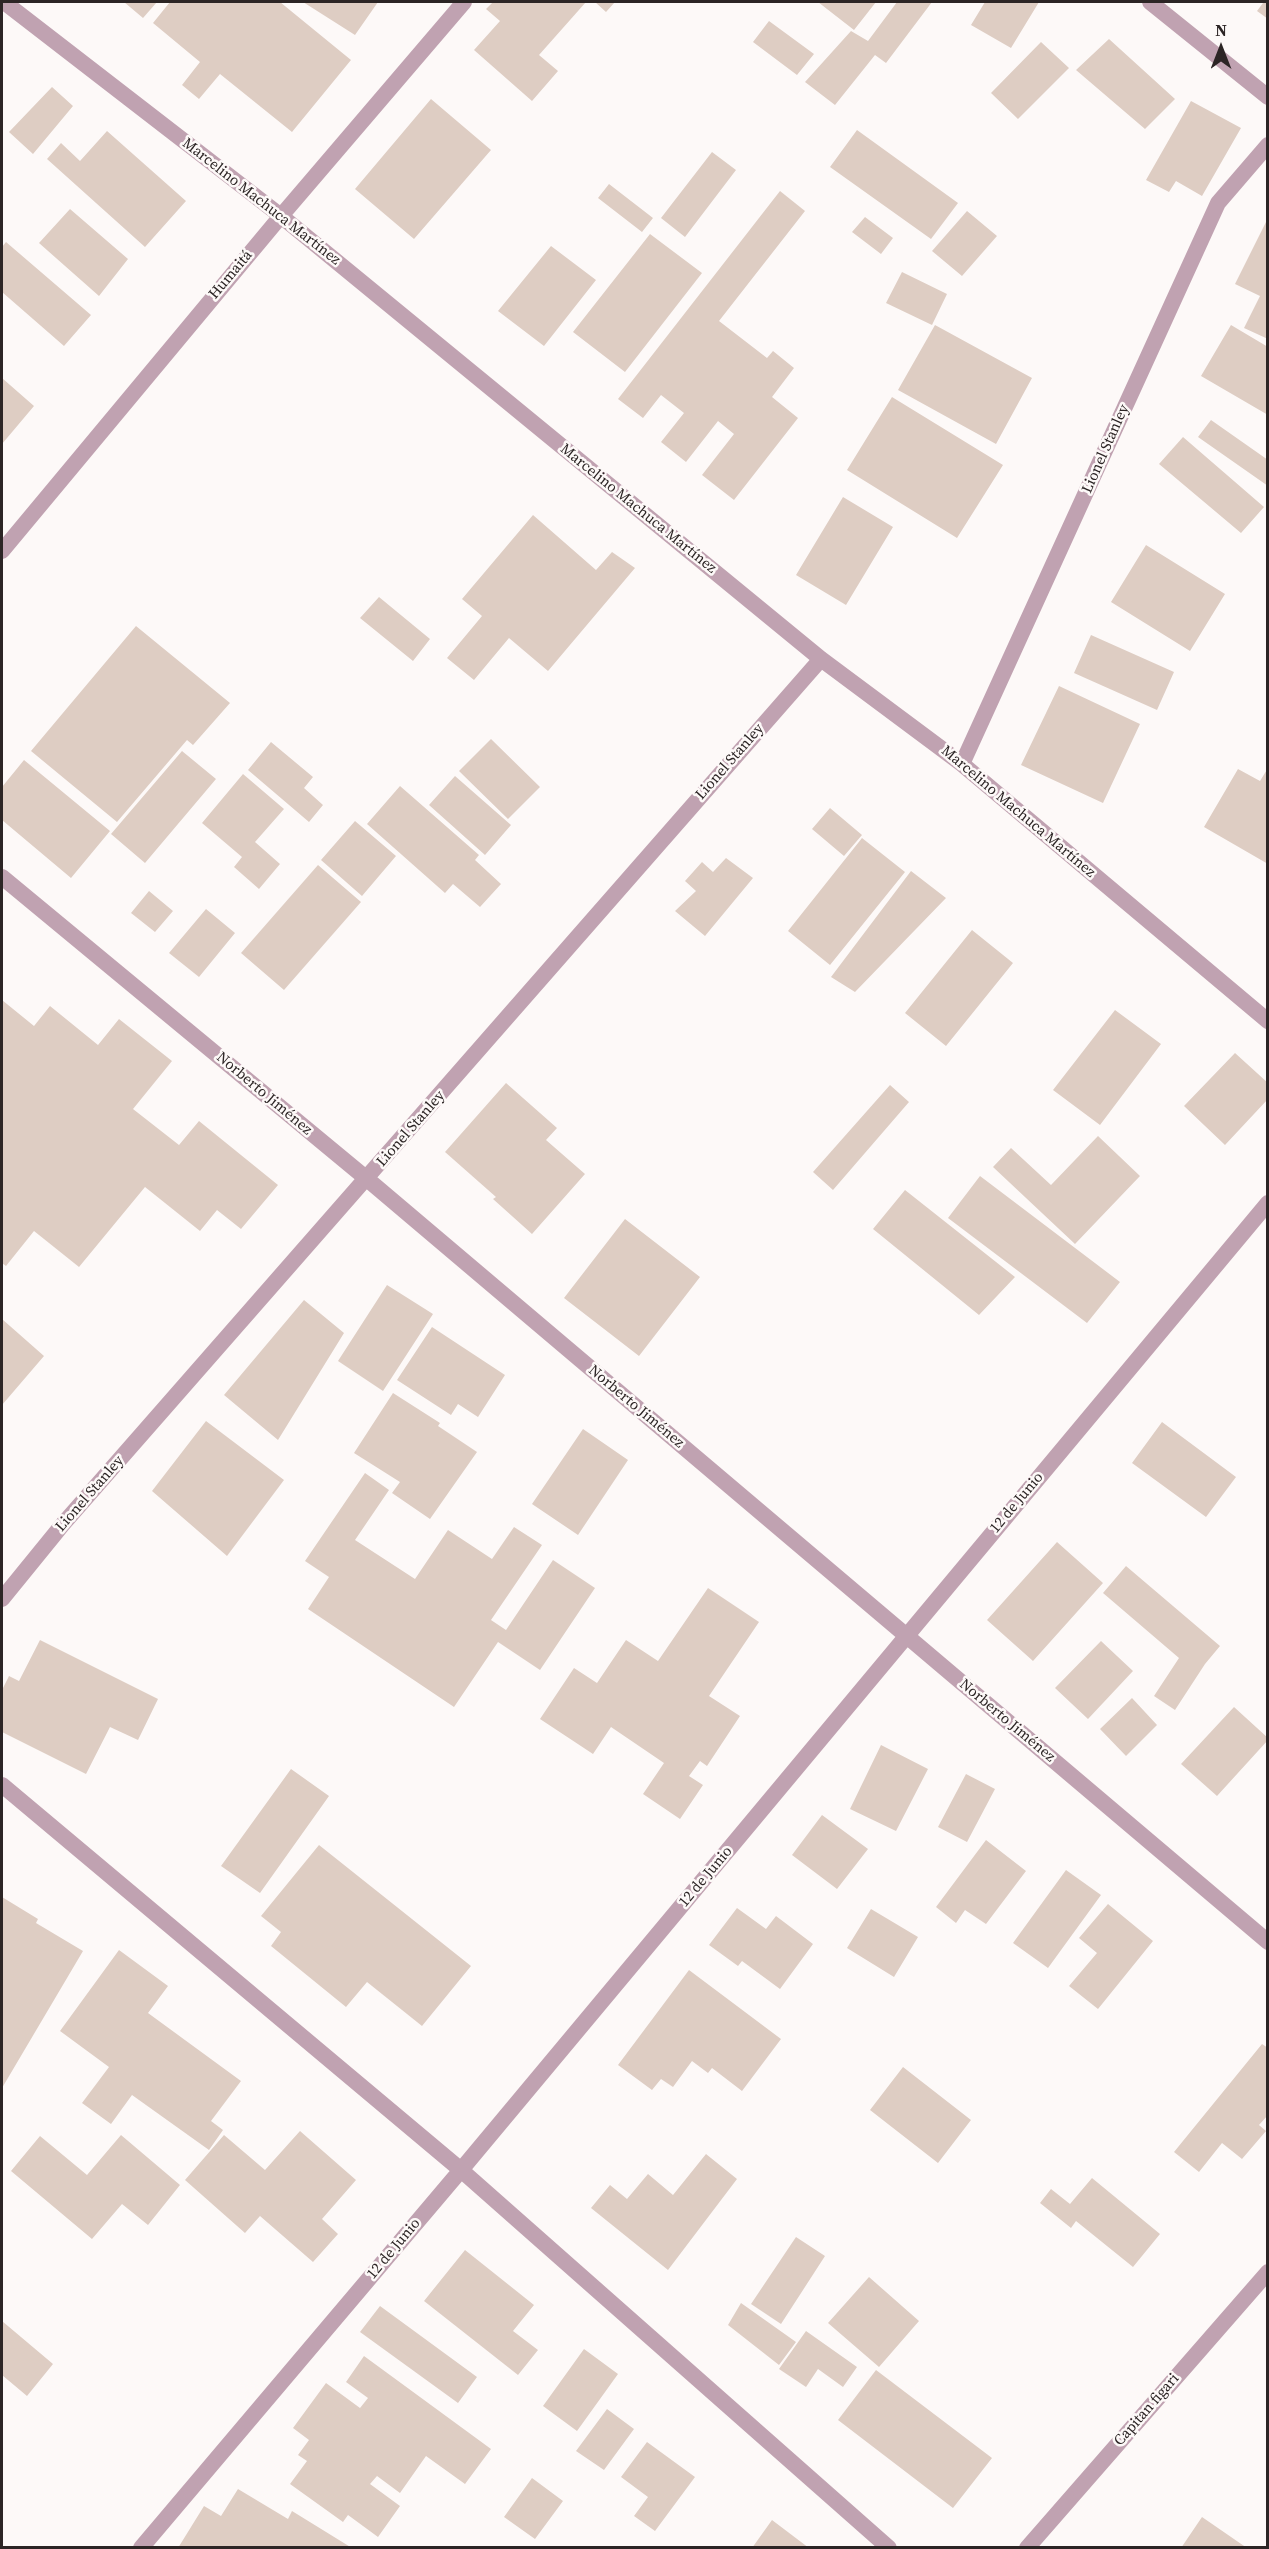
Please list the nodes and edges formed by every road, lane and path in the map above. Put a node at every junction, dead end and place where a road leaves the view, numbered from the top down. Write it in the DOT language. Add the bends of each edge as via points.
graph roads {
  1 [pos="4,2"];
  2 [pos="464,2"];
  3 [pos="1150,2"];
  4 [pos="1268,97"];
  5 [pos="1268,145"];
  6 [pos="281,216"];
  7 [pos="2,551"];
  8 [pos="821,659"];
  9 [pos="962,764"];
  10 [pos="2,877"];
  11 [pos="1268,1021"];
  12 [pos="367,1179"];
  13 [pos="1268,1203"];
  14 [pos="2,1599"];
  15 [pos="907,1636"];
  16 [pos="2,1785"];
  17 [pos="1268,1942"];
  18 [pos="461,2170"];
  19 [pos="1268,2272"];
  20 [pos="141,2547"];
  21 [pos="889,2547"];
  22 [pos="1027,2547"];
  1 -- 6 [label="street, Marcelino Machuca Martínez"];
  2 -- 6 [label="street, Humaitá"];
  3 -- 4 [label="street"];
  5 -- 9 [label="street, Lionel Stanley" via="1218,203"];
  6 -- 7 [label="street, Humaitá"];
  6 -- 8 [label="street, Marcelino Machuca Martínez"];
  8 -- 9 [label="street, Marcelino Machuca Martínez"];
  8 -- 12 [label="street, Lionel Stanley"];
  9 -- 11 [label="street, Marcelino Machuca Martínez"];
  10 -- 12 [label="street, Norberto Jiménez"];
  12 -- 14 [label="street, Lionel Stanley" via="63,1524"];
  12 -- 15 [label="street, Norberto Jiménez"];
  13 -- 15 [label="street, 12 de Junio"];
  15 -- 17 [label="street, Norberto Jiménez"];
  15 -- 18 [label="street, 12 de Junio"];
  16 -- 18 [label="street"];
  18 -- 20 [label="street, 12 de Junio"];
  18 -- 21 [label="street"];
  19 -- 22 [label="street, Capitan figari"];
}
